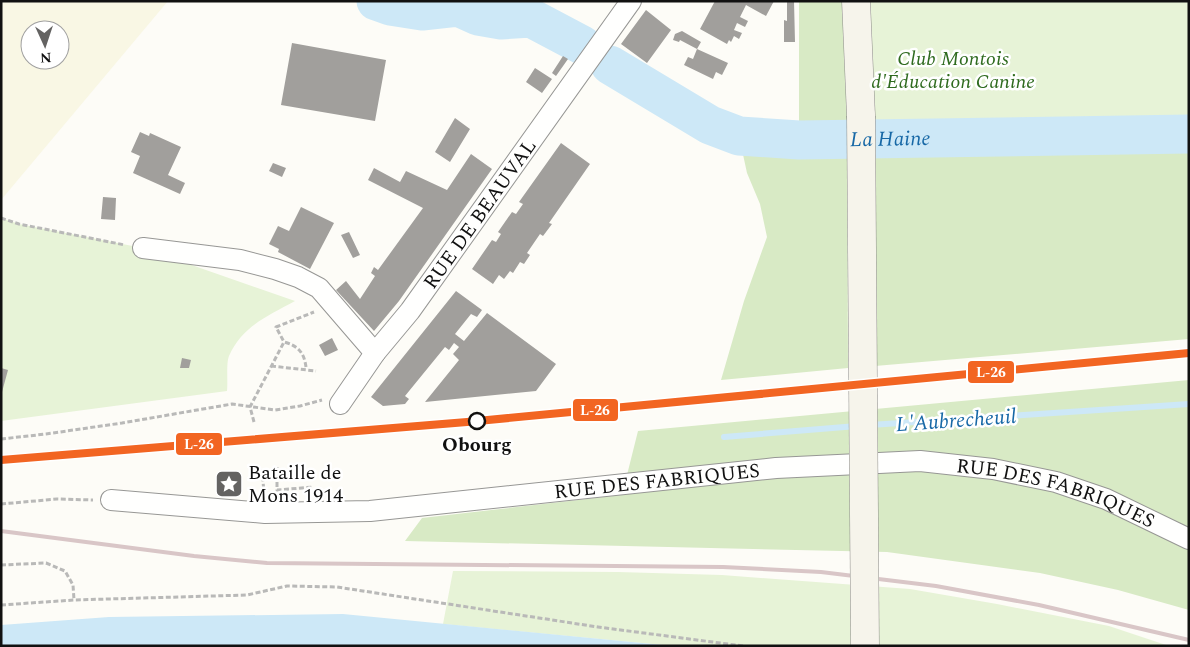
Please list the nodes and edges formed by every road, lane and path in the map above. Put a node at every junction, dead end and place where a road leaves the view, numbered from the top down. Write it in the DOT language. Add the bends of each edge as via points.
graph roads {
  1 [pos="631,1"];
  2 [pos="856,1"];
  3 [pos="1,218"];
  4 [pos="143,248"];
  5 [pos="334,305"];
  6 [pos="284,342"];
  7 [pos="376,353"];
  8 [pos="271,366"];
  9 [pos="306,367"];
  10 [pos="316,371"];
  11 [pos="340,404"];
  12 [pos="250,407"];
  13 [pos="254,422"];
  14 [pos="1,439"];
  15 [pos="277,467"];
  16 [pos="313,487"];
  17 [pos="111,500"];
  18 [pos="1,504"];
  19 [pos="1189,539"];
  20 [pos="1,565"];
  21 [pos="74,600"];
  22 [pos="1,605"];
  23 [pos="744,646"];
  24 [pos="865,646"];
  1 -- 7 [label="street, RUE DE BEAUVAL" via="410,311"];
  2 -- 24 [label="main road, bridge" via="861,116"];
  3 -- 4 [label="path"];
  4 -- 5 [label="street" via="240,260 275,269 319,288"];
  5 -- 6 [label="path" via="276,327"];
  5 -- 7 [label="street"];
  6 -- 8 [label="path"];
  6 -- 9 [label="path" via="300,350"];
  7 -- 11 [label="street, RUE DE BEAUVAL"];
  8 -- 10 [label="path"];
  8 -- 12 [label="path"];
  11 -- 12 [label="path" via="331,398 275,410"];
  12 -- 13 [label="path"];
  12 -- 14 [label="path" via="232,404"];
  15 -- 16 [label="path" via="277,490"];
  17 -- 18 [label="path" via="57,499"];
  17 -- 19 [label="street, RUE DES FABRIQUES" via="265,513 370,511 776,468 920,461 993,469 1056,482 1106,499"];
  20 -- 21 [label="path" via="46,563 65,571 73,585"];
  21 -- 22 [label="path"];
  21 -- 23 [label="path" via="246,595 287,586 336,587"];
}
